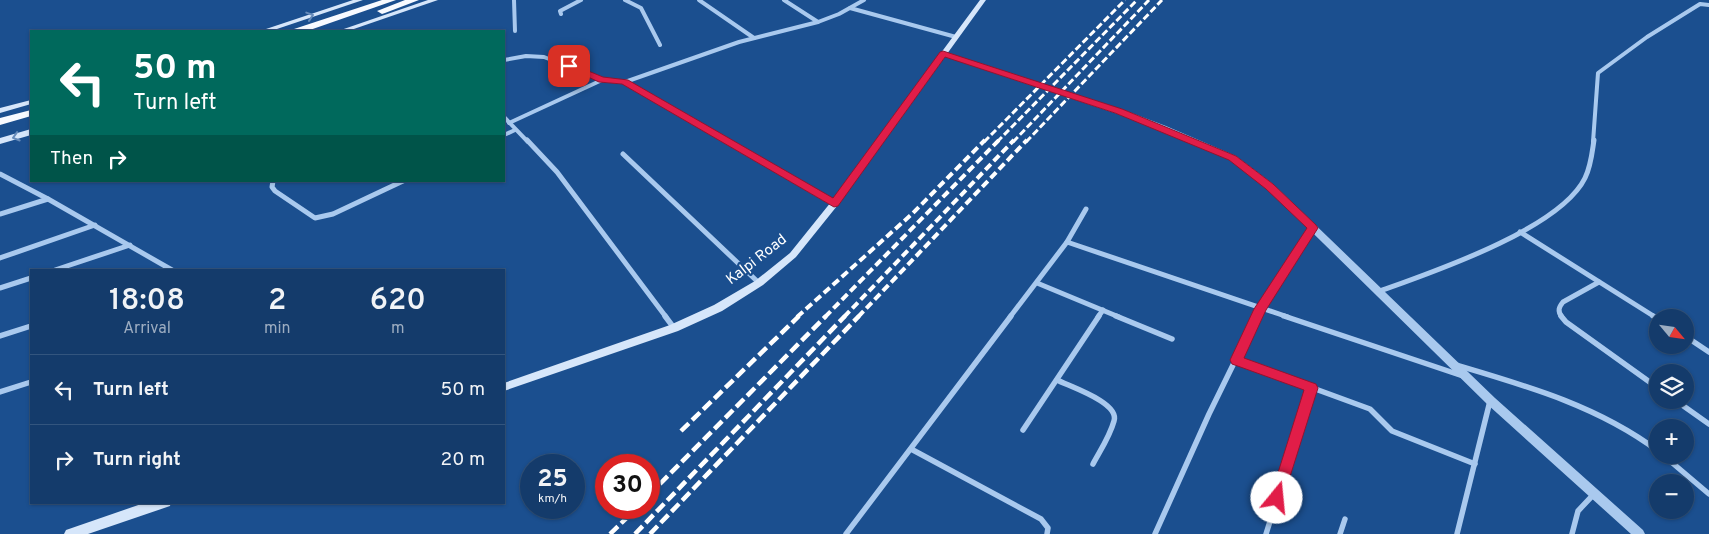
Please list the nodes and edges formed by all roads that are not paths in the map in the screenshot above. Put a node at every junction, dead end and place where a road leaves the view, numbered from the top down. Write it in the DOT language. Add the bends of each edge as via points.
graph roads {
  1 [pos="360,0"];
  2 [pos="391,0"];
  3 [pos="414,0"];
  4 [pos="435,0"];
  5 [pos="514,0"];
  6 [pos="582,0"];
  7 [pos="625,0"];
  8 [pos="699,0"];
  9 [pos="784,0"];
  10 [pos="864,0"];
  11 [pos="983,0"];
  12 [pos="1709,6"];
  13 [pos="850,8"];
  14 [pos="560,14"];
  15 [pos="818,22"];
  16 [pos="267,30"];
  17 [pos="301,30"];
  18 [pos="326,30"];
  19 [pos="345,30"];
  20 [pos="515,31"];
  21 [pos="956,37"];
  22 [pos="754,38"];
  23 [pos="660,45"];
  24 [pos="943,54"];
  25 [pos="505,60"];
  26 [pos="602,80"];
  27 [pos="624,82"];
  28 [pos="30,102"];
  29 [pos="0,111"];
  30 [pos="30,113"];
  31 [pos="505,119"];
  32 [pos="0,122"];
  33 [pos="30,123"];
  34 [pos="509,123"];
  35 [pos="515,130"];
  36 [pos="0,132"];
  37 [pos="30,132"];
  38 [pos="505,135"];
  39 [pos="0,142"];
  40 [pos="623,154"];
  41 [pos="0,174"];
  42 [pos="273,182"];
  43 [pos="401,182"];
  44 [pos="48,198"];
  45 [pos="834,204"];
  46 [pos="1086,209"];
  47 [pos="0,214"];
  48 [pos="95,225"];
  49 [pos="1313,228"];
  50 [pos="1520,232"];
  51 [pos="1067,242"];
  52 [pos="130,246"];
  53 [pos="0,258"];
  54 [pos="58,269"];
  55 [pos="170,269"];
  56 [pos="30,278"];
  57 [pos="1599,282"];
  58 [pos="758,283"];
  59 [pos="1037,283"];
  60 [pos="0,288"];
  61 [pos="1380,291"];
  62 [pos="1260,309"];
  63 [pos="1103,310"];
  64 [pos="1649,313"];
  65 [pos="30,326"];
  66 [pos="674,328"];
  67 [pos="0,336"];
  68 [pos="1172,339"];
  69 [pos="1694,342"];
  70 [pos="1709,352"];
  71 [pos="1236,360"];
  72 [pos="1454,364"];
  73 [pos="1467,377"];
  74 [pos="1057,380"];
  75 [pos="30,382"];
  76 [pos="1649,382"];
  77 [pos="505,387"];
  78 [pos="1312,388"];
  79 [pos="0,392"];
  80 [pos="1491,401"];
  81 [pos="1688,409"];
  82 [pos="1709,424"];
  83 [pos="1023,430"];
  84 [pos="1649,445"];
  85 [pos="911,449"];
  86 [pos="1093,464"];
  87 [pos="1475,464"];
  88 [pos="1674,464"];
  89 [pos="1594,493"];
  90 [pos="1709,494"];
  91 [pos="159,504"];
  92 [pos="1345,519"];
  93 [pos="71,534"];
  94 [pos="846,534"];
  95 [pos="1047,534"];
  96 [pos="1155,534"];
  97 [pos="1266,534"];
  98 [pos="1340,534"];
  99 [pos="1457,534"];
  100 [pos="1572,534"];
  101 [pos="1640,534"];
  16 -- 1 [label="main road, one-way"];
  2 -- 17 [label="highway"];
  3 -- 18 [label="highway"];
  4 -- 19 [label="main road"];
  5 -- 20 [label="street"];
  6 -- 14 [label="street" via="565,7"];
  7 -- 23 [label="street" via="641,8"];
  8 -- 22 [label="street"];
  9 -- 15 [label="street"];
  10 -- 13 [label="street"];
  11 -- 21 [label="main road, Kalpi Road"];
  12 -- 50 [label="street" via="1700,4 1639,42 1598,73 1592,160 1586,178 1575,194"];
  13 -- 15 [label="street"];
  13 -- 21 [label="street"];
  15 -- 22 [label="street"];
  21 -- 24 [label="main road, Kalpi Road"];
  22 -- 27 [label="street"];
  24 -- 45 [label="main road, Kalpi Road"];
  24 -- 49 [label="street" via="1118,111 1233,158 1270,186"];
  25 -- 26 [label="street" via="544,56"];
  26 -- 27 [label="street"];
  26 -- 34 [label="street"];
  27 -- 45 [label="street"];
  28 -- 29 [label="main road"];
  30 -- 32 [label="highway"];
  31 -- 34 [label="street"];
  33 -- 36 [label="highway"];
  34 -- 35 [label="street"];
  35 -- 38 [label="street"];
  35 -- 66 [label="street" via="557,172"];
  37 -- 39 [label="main road, one-way"];
  40 -- 58 [label="street"];
  41 -- 44 [label="street"];
  42 -- 43 [label="street" via="275,191 316,218 333,214"];
  44 -- 47 [label="street"];
  44 -- 48 [label="street"];
  45 -- 58 [label="main road, Kalpi Road" via="792,255"];
  46 -- 51 [label="street"];
  48 -- 52 [label="street"];
  48 -- 53 [label="street"];
  49 -- 61 [label="street"];
  49 -- 62 [label="street"];
  50 -- 57 [label="street"];
  50 -- 61 [label="street" via="1453,265"];
  51 -- 59 [label="street"];
  51 -- 62 [label="street"];
  52 -- 54 [label="street"];
  52 -- 55 [label="street"];
  56 -- 60 [label="street"];
  57 -- 64 [label="street"];
  57 -- 76 [label="street" via="1563,302 1558,307 1559,314"];
  58 -- 66 [label="main road, Kalpi Road" via="718,308"];
  59 -- 63 [label="street"];
  59 -- 85 [label="street"];
  61 -- 72 [label="street"];
  62 -- 71 [label="street"];
  62 -- 73 [label="street"];
  63 -- 68 [label="street"];
  63 -- 74 [label="street"];
  65 -- 67 [label="street"];
  66 -- 77 [label="main road, Kalpi Road"];
  69 -- 70 [label="street"];
  71 -- 78 [label="street"];
  71 -- 96 [label="street"];
  72 -- 73 [label="street"];
  72 -- 84 [label="street" via="1527,386 1594,413"];
  73 -- 80 [label="street"];
  74 -- 83 [label="street"];
  74 -- 86 [label="street" via="1106,404 1114,412 1115,420"];
  75 -- 79 [label="street"];
  78 -- 87 [label="street" via="1370,410 1402,436"];
  78 -- 97 [label="street"];
  80 -- 87 [label="street"];
  80 -- 89 [label="street"];
  81 -- 82 [label="street"];
  85 -- 94 [label="street"];
  85 -- 95 [label="street" via="1041,519 1048,528"];
  87 -- 99 [label="street"];
  88 -- 90 [label="street"];
  89 -- 100 [label="street" via="1578,511"];
  89 -- 101 [label="street"];
  91 -- 93 [label="main road"];
  92 -- 98 [label="street"];
}
